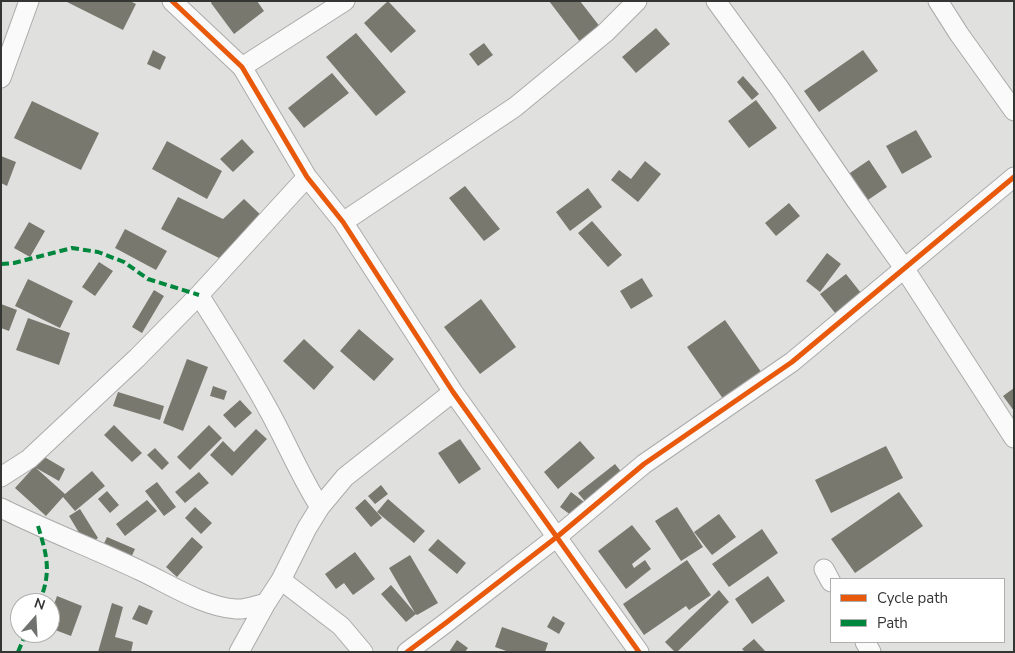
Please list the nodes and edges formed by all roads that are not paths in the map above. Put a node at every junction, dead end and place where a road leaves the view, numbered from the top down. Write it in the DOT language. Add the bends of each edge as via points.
graph roads {
  1 [pos="29,1"];
  2 [pos="172,1"];
  3 [pos="345,1"];
  4 [pos="638,1"];
  5 [pos="716,1"];
  6 [pos="938,1"];
  7 [pos="242,67"];
  8 [pos="1,78"];
  9 [pos="1014,111"];
  10 [pos="307,177"];
  11 [pos="1014,177"];
  12 [pos="342,222"];
  13 [pos="904,268"];
  14 [pos="198,295"];
  15 [pos="453,392"];
  16 [pos="1014,438"];
  17 [pos="1,477"];
  18 [pos="320,506"];
  19 [pos="1,508"];
  20 [pos="558,536"];
  21 [pos="281,580"];
  22 [pos="266,603"];
  23 [pos="239,652"];
  24 [pos="363,652"];
  25 [pos="406,652"];
  26 [pos="639,652"];
  1 -- 8 [label="street"];
  2 -- 7 [label="street"];
  3 -- 7 [label="street"];
  4 -- 12 [label="street" via="605,33 515,107"];
  5 -- 13 [label="street"];
  6 -- 9 [label="street"];
  7 -- 10 [label="street"];
  10 -- 12 [label="street"];
  10 -- 14 [label="street"];
  11 -- 13 [label="street"];
  12 -- 15 [label="street"];
  13 -- 16 [label="street"];
  13 -- 20 [label="street" via="792,362 644,464"];
  14 -- 17 [label="street" via="137,358 29,459"];
  14 -- 18 [label="street" via="260,393"];
  15 -- 18 [label="street" via="345,477"];
  15 -- 20 [label="street"];
  18 -- 21 [label="street"];
  19 -- 22 [label="street" via="207,602 237,610"];
  20 -- 25 [label="street"];
  20 -- 26 [label="street"];
  21 -- 22 [label="street"];
  21 -- 24 [label="street" via="341,626"];
  22 -- 23 [label="street"];
}
